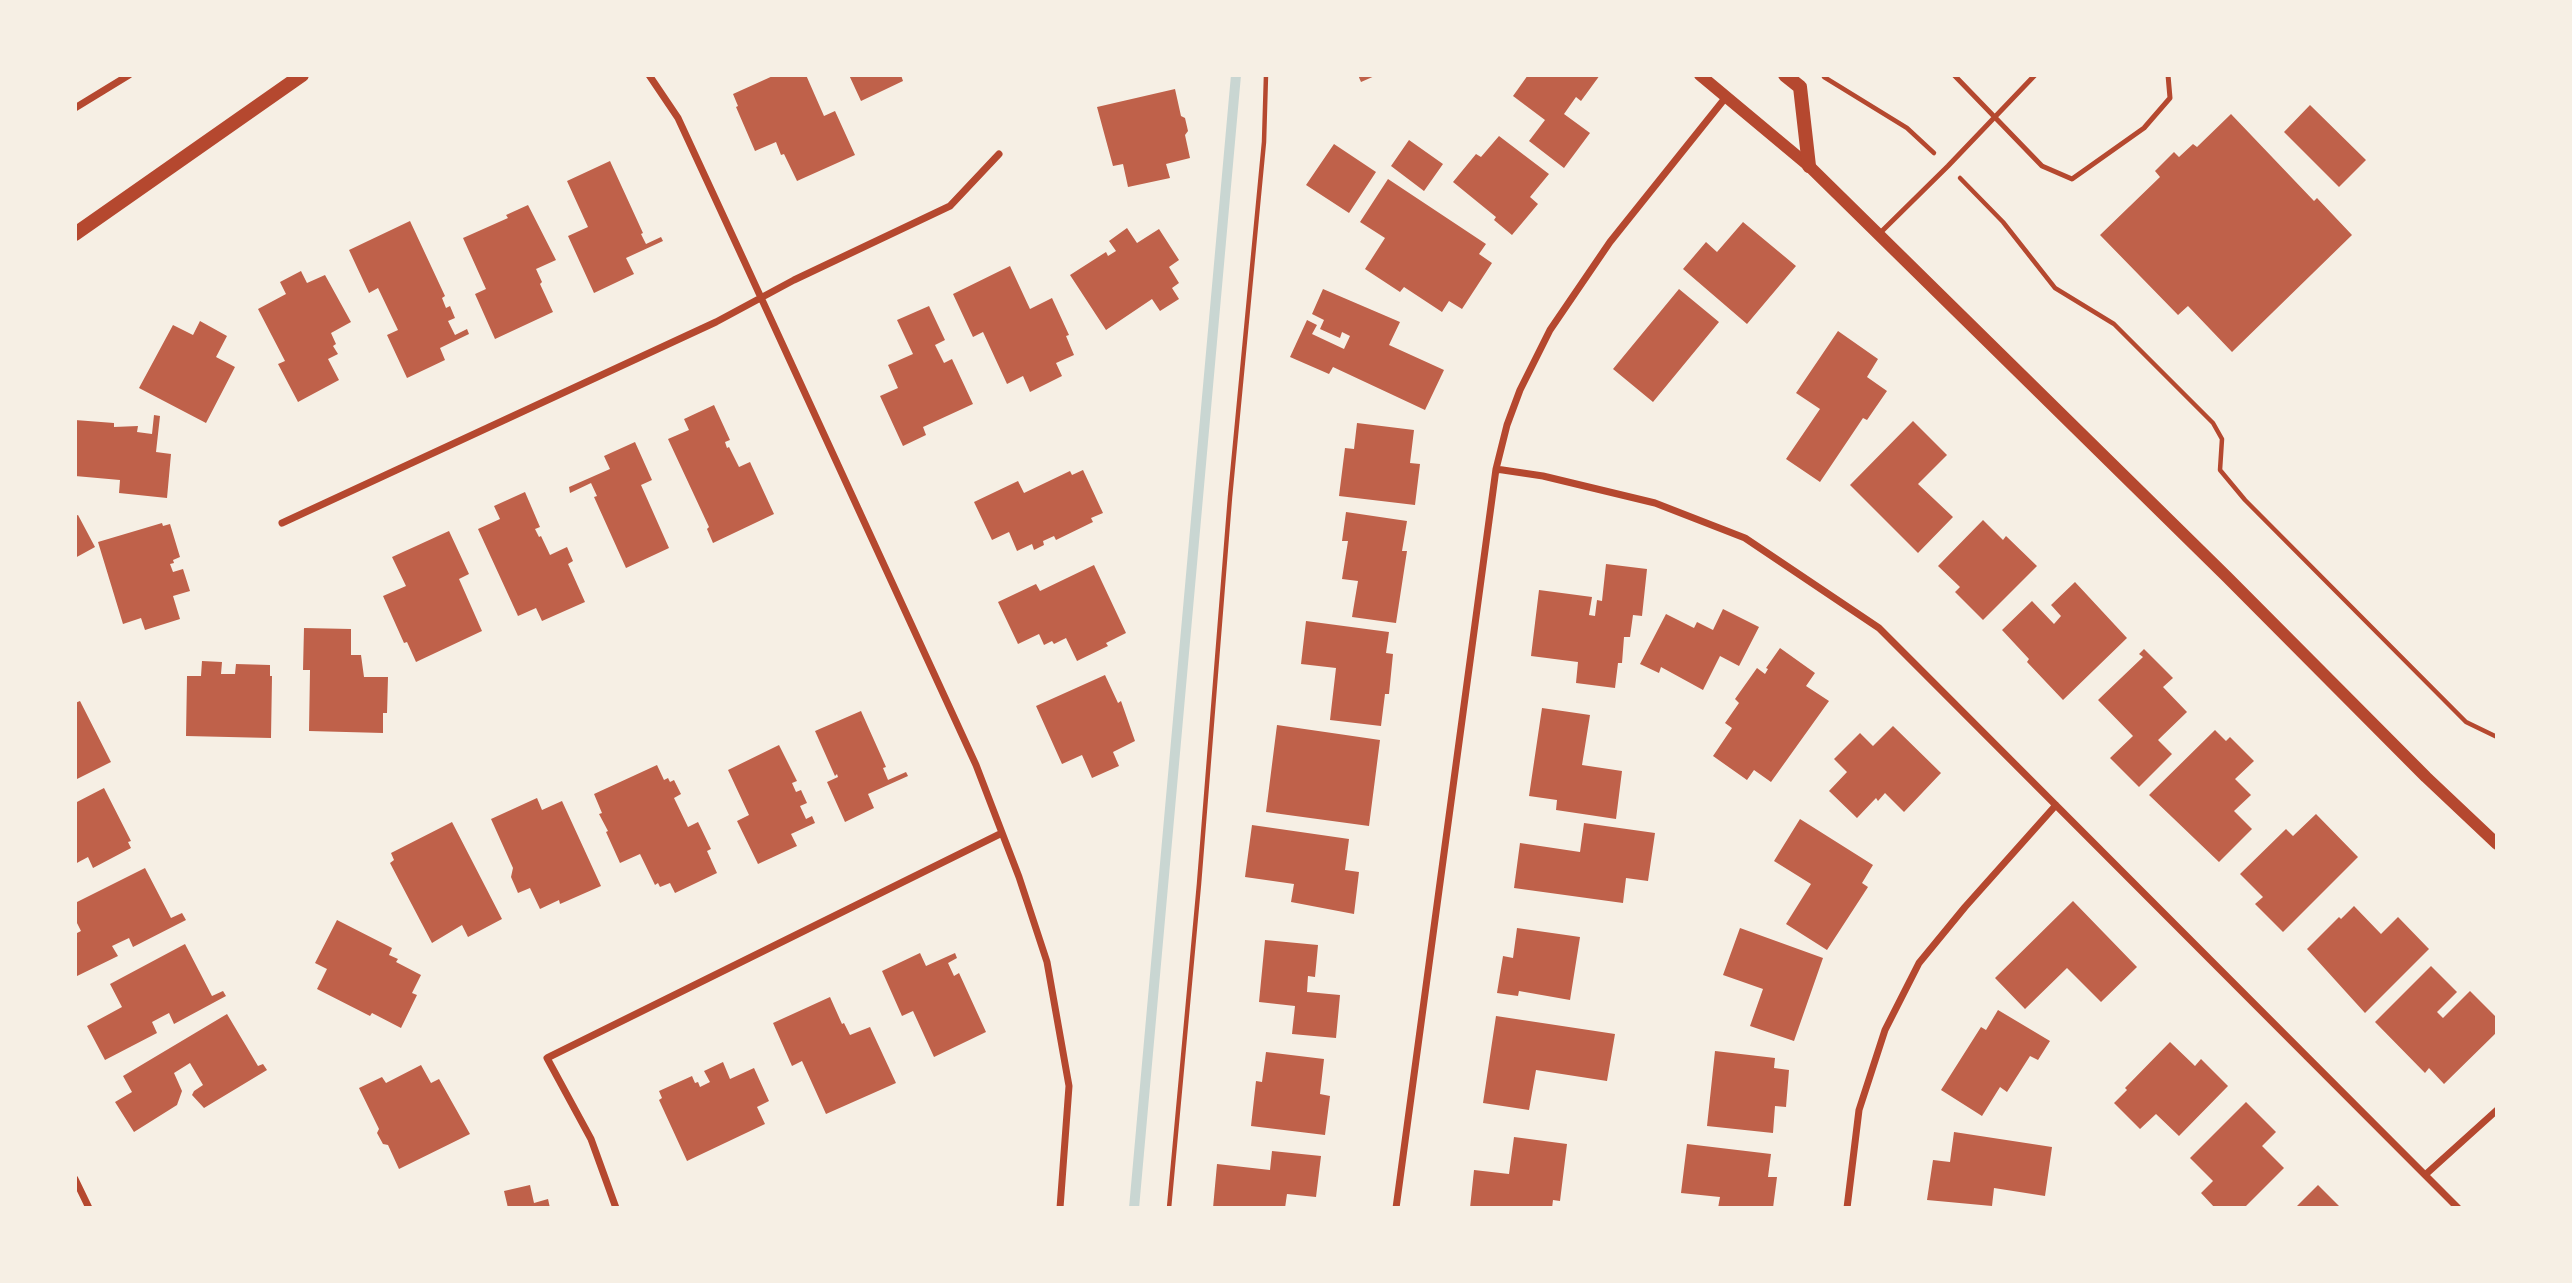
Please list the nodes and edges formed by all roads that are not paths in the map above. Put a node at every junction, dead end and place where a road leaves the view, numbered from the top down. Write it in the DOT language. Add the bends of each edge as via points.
graph roads {
  1 [pos="129,75"];
  2 [pos="302,75"];
  3 [pos="649,75"];
  4 [pos="1700,75"];
  5 [pos="1785,75"];
  6 [pos="1954,75"];
  7 [pos="2035,75"];
  8 [pos="2168,75"];
  9 [pos="1726,97"];
  10 [pos="75,108"];
  11 [pos="1993,118"];
  12 [pos="999,154"];
  13 [pos="1809,166"];
  14 [pos="75,234"];
  15 [pos="1877,235"];
  16 [pos="760,299"];
  17 [pos="1496,469"];
  18 [pos="282,523"];
  19 [pos="2056,805"];
  20 [pos="1002,833"];
  21 [pos="2497,844"];
  22 [pos="2497,1110"];
  23 [pos="2425,1175"];
  24 [pos="75,1179"];
  25 [pos="89,1208"];
  26 [pos="616,1208"];
  27 [pos="1060,1208"];
  28 [pos="1396,1208"];
  29 [pos="1847,1208"];
  30 [pos="2458,1208"];
  1 -- 10 [label="street"];
  2 -- 14 [label="main road"];
  3 -- 16 [label="street" via="678,118"];
  4 -- 9 [label="street"];
  5 -- 13 [label="main road" via="1800,87"];
  6 -- 11 [label="lane"];
  7 -- 11 [label="lane"];
  8 -- 11 [label="lane" via="2170,99 2144,128 2072,179 2042,166"];
  9 -- 13 [label="street"];
  9 -- 17 [label="street" via="1610,242 1550,330 1520,390"];
  11 -- 15 [label="lane"];
  12 -- 16 [label="street" via="950,206"];
  13 -- 15 [label="street"];
  15 -- 21 [label="street"];
  16 -- 18 [label="street"];
  16 -- 20 [label="street" via="976,765"];
  17 -- 19 [label="street" via="1655,503 1745,538 1879,628"];
  17 -- 28 [label="street"];
  19 -- 23 [label="street"];
  19 -- 29 [label="street" via="1919,963 1885,1030 1859,1110"];
  20 -- 26 [label="street" via="547,1059 592,1139"];
  20 -- 27 [label="street" via="1047,962 1069,1086"];
  22 -- 23 [label="street"];
  23 -- 30 [label="street"];
  24 -- 25 [label="street"];
}
